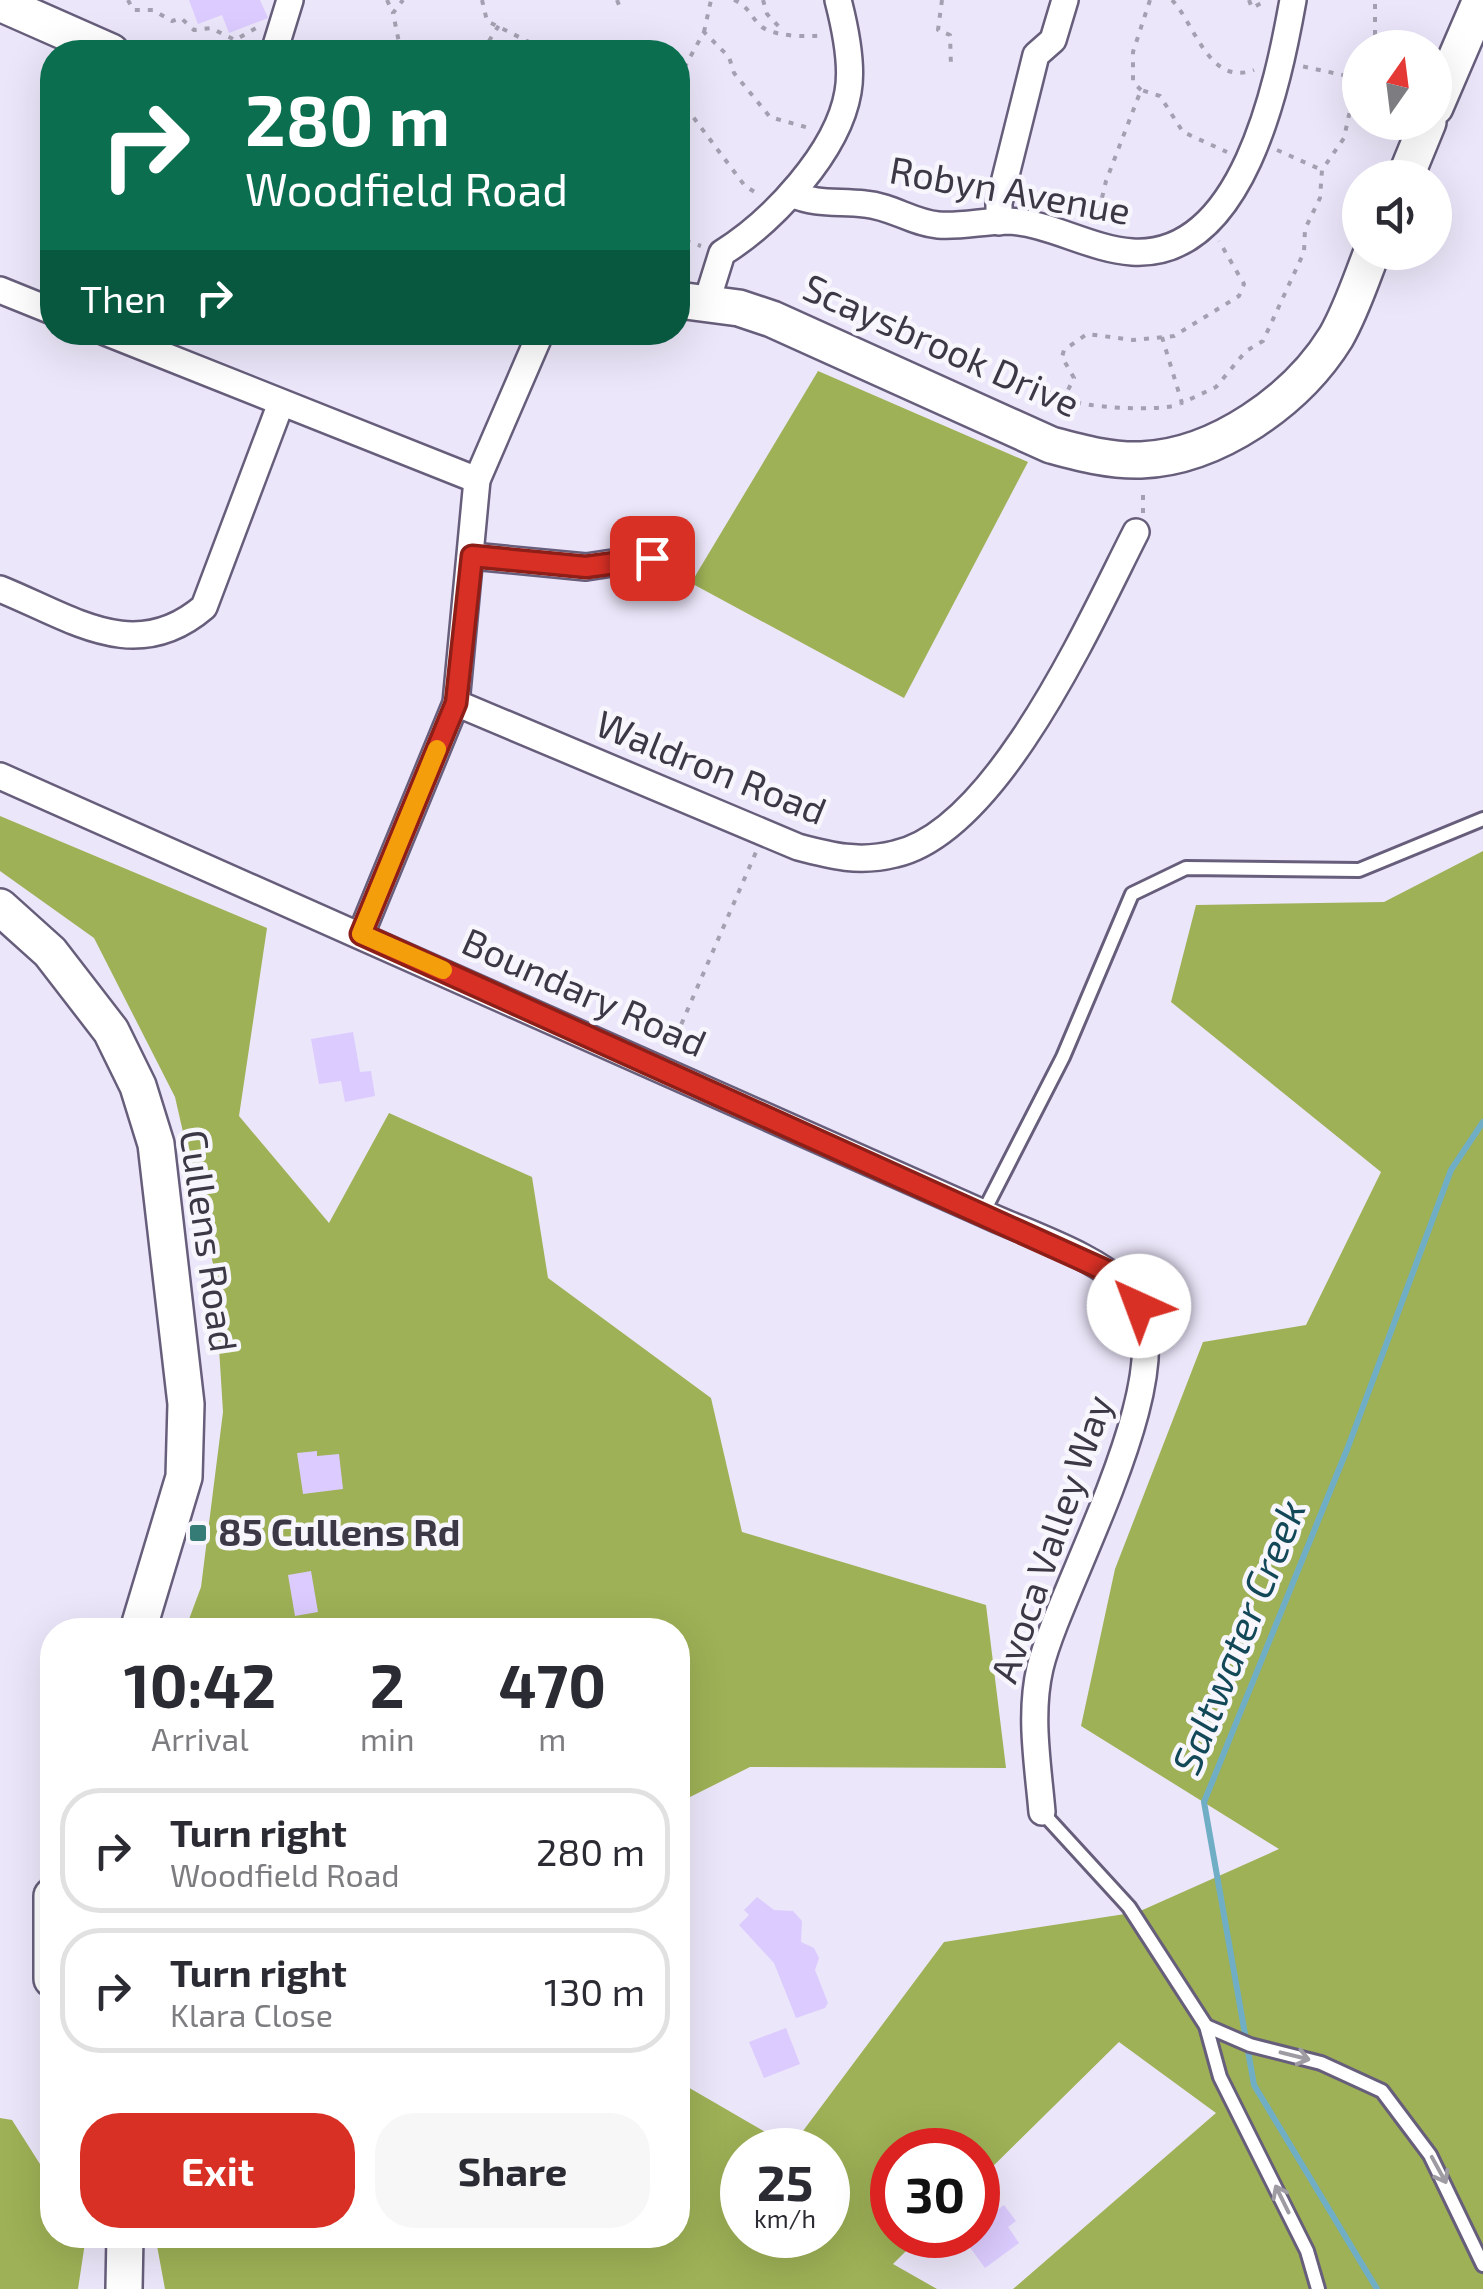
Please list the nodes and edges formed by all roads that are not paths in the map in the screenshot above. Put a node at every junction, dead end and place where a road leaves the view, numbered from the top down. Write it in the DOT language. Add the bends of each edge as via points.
graph roads {
  1 [pos="838,0"];
  2 [pos="1065,0"];
  3 [pos="1293,0"];
  4 [pos="1481,0"];
  5 [pos="0,3"];
  6 [pos="287,12"];
  7 [pos="84,40"];
  8 [pos="278,40"];
  9 [pos="1452,67"];
  10 [pos="790,194"];
  11 [pos="999,222"];
  12 [pos="1364,270"];
  13 [pos="0,290"];
  14 [pos="692,302"];
  15 [pos="40,306"];
  16 [pos="138,345"];
  17 [pos="535,345"];
  18 [pos="280,403"];
  19 [pos="477,480"];
  20 [pos="1136,532"];
  21 [pos="472,556"];
  22 [pos="652,558"];
  23 [pos="0,589"];
  24 [pos="456,703"];
  25 [pos="0,776"];
  26 [pos="1483,819"];
  27 [pos="0,907"];
  28 [pos="361,934"];
  29 [pos="983,1213"];
  30 [pos="1130,1292"];
  31 [pos="142,1618"];
  32 [pos="1042,1812"];
  33 [pos="1206,2026"];
  34 [pos="124,2248"];
  35 [pos="1483,2265"];
  36 [pos="124,2289"];
  37 [pos="1318,2289"];
  1 -- 10 [label="street" via="849,90 838,127"];
  2 -- 11 [label="street" via="1053,40 1036,55"];
  3 -- 11 [label="street, Robyn Avenue" via="1280,65 1250,150 1228,200 1205,227 1161,252 1127,252"];
  4 -- 9 [label="street"];
  5 -- 7 [label="street"];
  6 -- 8 [label="street"];
  10 -- 11 [label="street, Robyn Avenue" via="814,204 879,207 938,225"];
  10 -- 14 [label="street" via="756,232 722,252"];
  12 -- 14 [label="street, Scaysbrook Drive" via="1337,334 1302,380 1259,416 1212,442 1142,460 1051,445 772,318"];
  13 -- 15 [label="street"];
  16 -- 18 [label="street"];
  17 -- 19 [label="street"];
  18 -- 19 [label="street"];
  18 -- 23 [label="street" via="204,607 188,621 156,636 122,638"];
  19 -- 21 [label="street"];
  20 -- 24 [label="street, Waldron Road" via="1046,709 951,824 898,854 847,860 764,832"];
  21 -- 22 [label="street" via="586,567"];
  21 -- 24 [label="street"];
  24 -- 28 [label="street"];
  25 -- 28 [label="street, Boundary Road"];
  26 -- 29 [label="lane" via="1358,870 1186,868 1132,894 1063,1057"];
  27 -- 31 [label="street, Cullens Road" via="50,952 111,1031 156,1144 186,1404 184,1476"];
  28 -- 29 [label="street, Boundary Road"];
  29 -- 30 [label="street, Boundary Road" via="1109,1272"];
  30 -- 32 [label="street, Avoca Valley Way" via="1143,1317 1141,1401 1040,1665 1034,1712"];
  32 -- 33 [label="lane" via="1129,1907"];
  33 -- 35 [label="lane, one-way" via="1250,2046 1322,2063 1382,2091 1430,2155"];
  37 -- 33 [label="lane, one-way" via="1307,2251 1220,2077"];
  34 -- 36 [label="street"];
}
